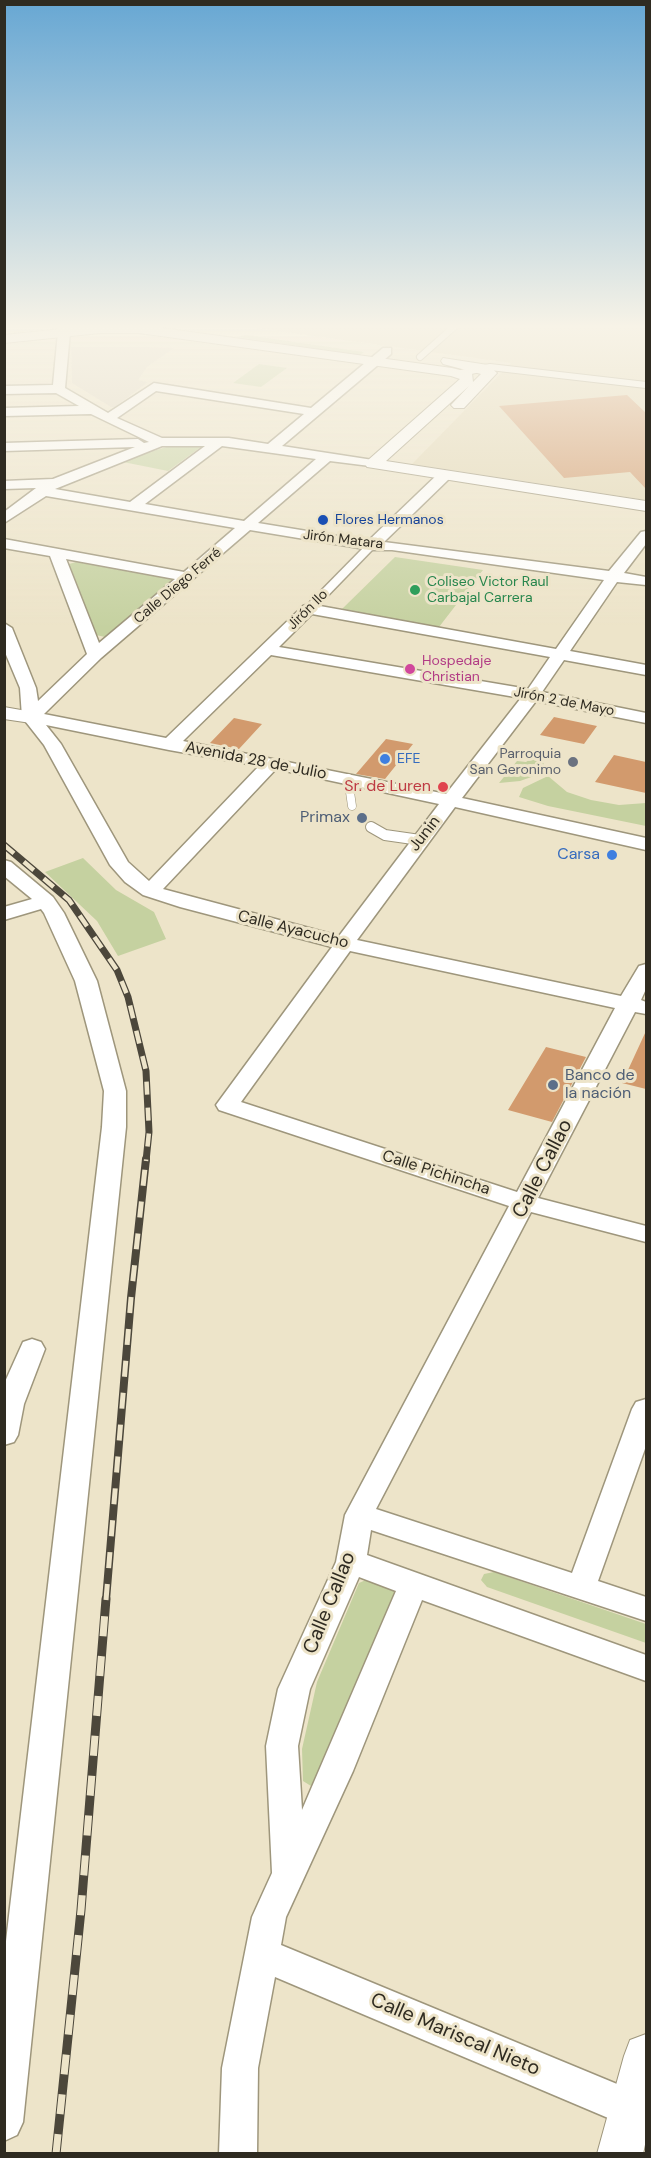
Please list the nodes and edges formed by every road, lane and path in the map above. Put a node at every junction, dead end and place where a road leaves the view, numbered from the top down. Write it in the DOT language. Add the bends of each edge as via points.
graph roads {
  1 [pos="127,427"];
  2 [pos="297,427"];
  3 [pos="415,427"];
  4 [pos="435,427"];
  5 [pos="160,442"];
  6 [pos="219,442"];
  7 [pos="4,447"];
  8 [pos="270,449"];
  9 [pos="327,457"];
  10 [pos="374,464"];
  11 [pos="392,467"];
  12 [pos="445,475"];
  13 [pos="55,483"];
  14 [pos="4,485"];
  15 [pos="40,491"];
  16 [pos="646,506"];
  17 [pos="132,507"];
  18 [pos="4,519"];
  19 [pos="247,526"];
  20 [pos="646,535"];
  21 [pos="4,543"];
  22 [pos="371,546"];
  23 [pos="57,554"];
  24 [pos="188,577"];
  25 [pos="613,577"];
  26 [pos="646,581"];
  27 [pos="309,609"];
  28 [pos="6,635"];
  29 [pos="268,650"];
  30 [pos="559,654"];
  31 [pos="95,655"];
  32 [pos="646,670"];
  33 [pos="532,696"];
  34 [pos="4,713"];
  35 [pos="31,717"];
  36 [pos="646,718"];
  37 [pos="169,745"];
  38 [pos="270,765"];
  39 [pos="348,778"];
  40 [pos="452,800"];
  41 [pos="351,806"];
  42 [pos="370,827"];
  43 [pos="420,840"];
  44 [pos="646,844"];
  45 [pos="4,866"];
  46 [pos="150,891"];
  47 [pos="46,902"];
  48 [pos="4,914"];
  49 [pos="345,944"];
  50 [pos="646,970"];
  51 [pos="637,1006"];
  52 [pos="227,1105"];
  53 [pos="526,1203"];
  54 [pos="646,1234"];
  55 [pos="32,1349"];
  56 [pos="646,1409"];
  57 [pos="4,1435"];
  58 [pos="359,1515"];
  59 [pos="351,1562"];
  60 [pos="414,1584"];
  61 [pos="581,1588"];
  62 [pos="646,1609"];
  63 [pos="646,1668"];
  64 [pos="289,1873"];
  65 [pos="264,1955"];
  66 [pos="646,2056"];
  67 [pos="639,2112"];
  68 [pos="4,2122"];
  69 [pos="238,2154"];
  70 [pos="620,2154"];
  1 -- 5 [label="street"];
  2 -- 8 [label="street"];
  3 -- 10 [label="street"];
  4 -- 11 [label="street"];
  5 -- 6 [label="street"];
  5 -- 7 [label="street"];
  5 -- 13 [label="street"];
  6 -- 8 [label="street"];
  6 -- 17 [label="street"];
  8 -- 9 [label="street"];
  9 -- 10 [label="street"];
  9 -- 19 [label="street, Calle Diego Ferré"];
  10 -- 11 [label="street"];
  11 -- 12 [label="street"];
  12 -- 16 [label="street"];
  12 -- 22 [label="street, Jirón Ilo"];
  13 -- 14 [label="street"];
  13 -- 15 [label="street"];
  15 -- 17 [label="street, Jirón Matara"];
  15 -- 18 [label="street"];
  17 -- 19 [label="street, Jirón Matara"];
  19 -- 22 [label="street, Jirón Matara"];
  19 -- 24 [label="street, Calle Diego Ferré"];
  20 -- 25 [label="street, Junin"];
  21 -- 23 [label="street"];
  22 -- 25 [label="street, Jirón Matara"];
  22 -- 27 [label="street, Jirón Ilo"];
  23 -- 24 [label="street"];
  23 -- 31 [label="street"];
  24 -- 31 [label="street, Calle Diego Ferré"];
  25 -- 26 [label="street, Jirón Matara"];
  25 -- 30 [label="street, Junin"];
  27 -- 29 [label="street, Jirón Ilo"];
  27 -- 30 [label="street"];
  28 -- 35 [label="street" via="28,688"];
  29 -- 33 [label="street, Jirón 2 de Mayo"];
  29 -- 37 [label="street, Jirón Ilo"];
  30 -- 32 [label="street"];
  30 -- 33 [label="street, Junin"];
  31 -- 35 [label="street, Calle Diego Ferré"];
  33 -- 36 [label="street, Jirón 2 de Mayo"];
  33 -- 40 [label="street, Junin"];
  34 -- 35 [label="street, Avenida 28 de Julio"];
  35 -- 37 [label="street, Avenida 28 de Julio"];
  35 -- 46 [label="street, Calle Ayacucho" via="52,744 120,866"];
  37 -- 38 [label="street, Avenida 28 de Julio"];
  38 -- 39 [label="street, Avenida 28 de Julio"];
  38 -- 46 [label="street"];
  39 -- 40 [label="street, Avenida 28 de Julio"];
  39 -- 41 [label="lane"];
  40 -- 43 [label="street, Junin"];
  40 -- 44 [label="street, Avenida 28 de Julio"];
  42 -- 43 [label="lane" via="385,835"];
  43 -- 49 [label="street, Junin"];
  45 -- 47 [label="street"];
  46 -- 49 [label="street, Calle Ayacucho"];
  47 -- 48 [label="street"];
  47 -- 68 [label="street" via="86,981 115,1091 114,1127"];
  49 -- 51 [label="street, Calle Ayacucho"];
  49 -- 52 [label="street, Junin"];
  50 -- 51 [label="street, Calle Callao"];
  51 -- 53 [label="street, Calle Callao"];
  52 -- 53 [label="street, Calle Pichincha"];
  53 -- 54 [label="street, Calle Pichincha"];
  53 -- 58 [label="street, Calle Callao"];
  55 -- 57 [label="street" via="10,1404"];
  56 -- 61 [label="street"];
  58 -- 59 [label="street, Calle Callao"];
  58 -- 61 [label="street"];
  59 -- 60 [label="street"];
  59 -- 64 [label="street, Calle Callao" via="294,1689 282,1746"];
  60 -- 63 [label="street"];
  60 -- 64 [label="street" via="337,1771"];
  61 -- 62 [label="street"];
  64 -- 65 [label="street, Calle Callao" via="269,1917"];
  65 -- 67 [label="street, Calle Mariscal Nieto"];
  65 -- 69 [label="street, Calle Callao" via="240,2068"];
  66 -- 67 [label="street"];
  67 -- 70 [label="street"];
}
